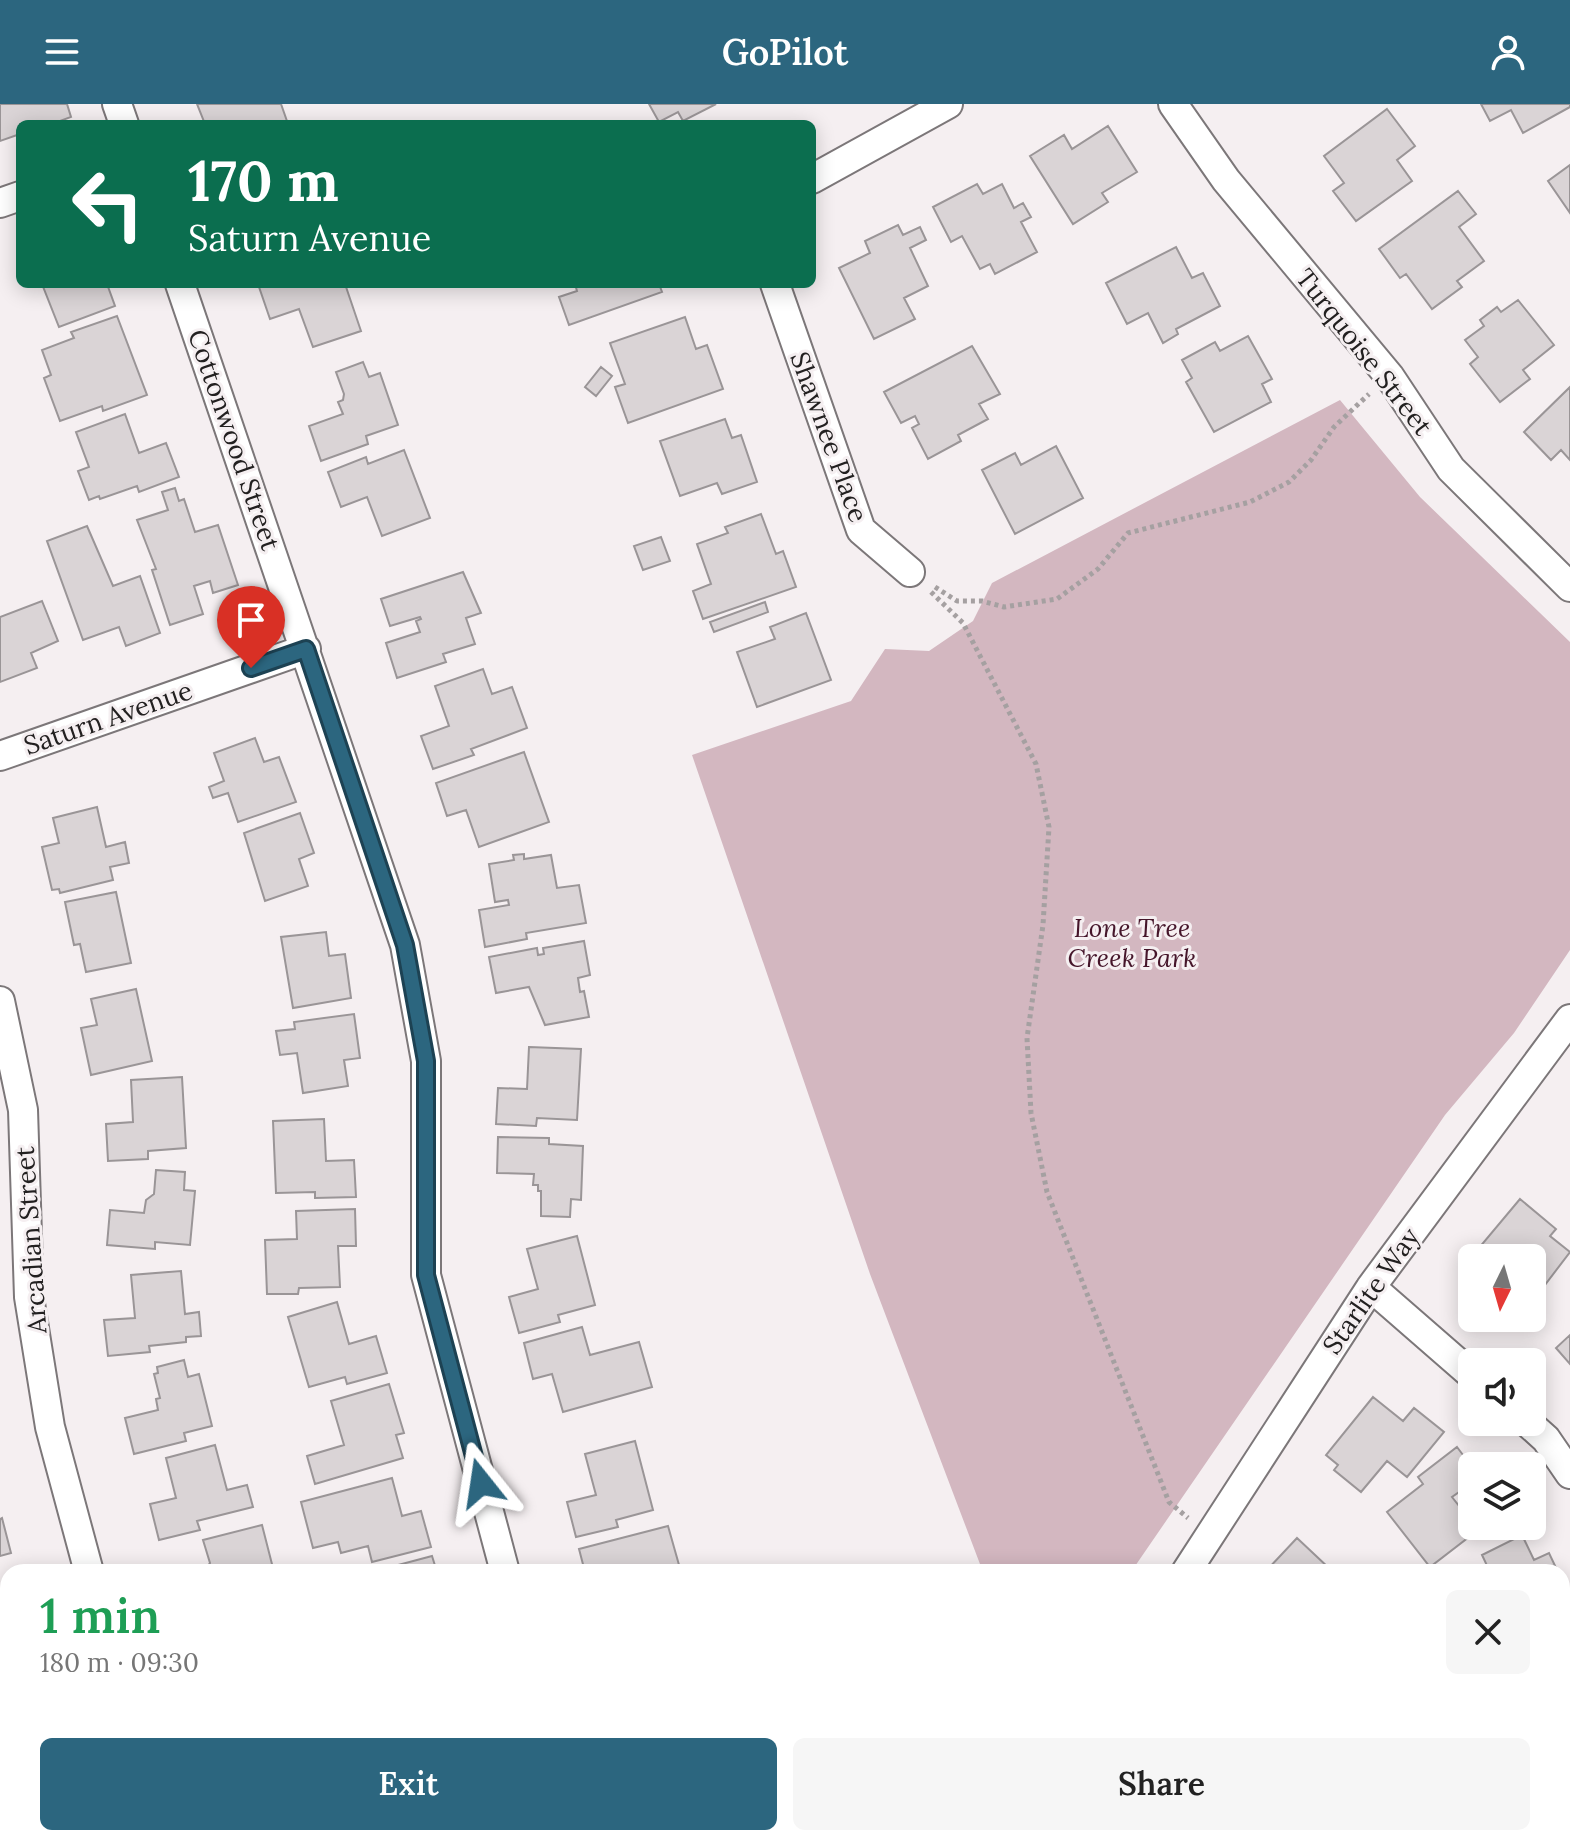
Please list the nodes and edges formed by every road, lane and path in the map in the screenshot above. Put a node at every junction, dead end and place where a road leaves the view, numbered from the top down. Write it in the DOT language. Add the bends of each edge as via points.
graph roads {
  1 [pos="948,104"];
  2 [pos="1173,104"];
  3 [pos="816,177"];
  4 [pos="181,288"];
  5 [pos="776,288"];
  6 [pos="1390,377"];
  7 [pos="910,572"];
  8 [pos="1570,587"];
  9 [pos="306,649"];
  10 [pos="0,756"];
  11 [pos="0,1001"];
  12 [pos="1570,1019"];
  13 [pos="1371,1287"];
  14 [pos="1458,1363"];
  15 [pos="1543,1436"];
  16 [pos="1570,1474"];
  17 [pos="1209,1536"];
  18 [pos="87,1564"];
  19 [pos="503,1564"];
  20 [pos="1191,1564"];
  1 -- 3 [label="street"];
  2 -- 6 [label="street, Turquoise Street" via="1226,180"];
  4 -- 9 [label="street, Cottonwood Street"];
  5 -- 7 [label="street, Shawnee Place" via="861,530"];
  6 -- 7 [label="path" via="1334,427 1289,482 1250,502 1128,533 1098,569 1057,599 1004,607 957,601"];
  6 -- 8 [label="street, Turquoise Street" via="1451,469"];
  7 -- 17 [label="path" via="963,623 1036,764 1049,827 1043,925 1027,1038 1031,1113 1047,1192 1169,1502"];
  9 -- 10 [label="street, Saturn Avenue"];
  9 -- 19 [label="street, Cottonwood Street" via="405,945 426,1061 426,1275"];
  11 -- 18 [label="street, Arcadian Street" via="23,1110 29,1297 45,1398"];
  12 -- 13 [label="street, Starlite Way"];
  13 -- 14 [label="street"];
  13 -- 17 [label="street, Starlite Way"];
  15 -- 16 [label="street"];
  17 -- 20 [label="street, Starlite Way"];
}
